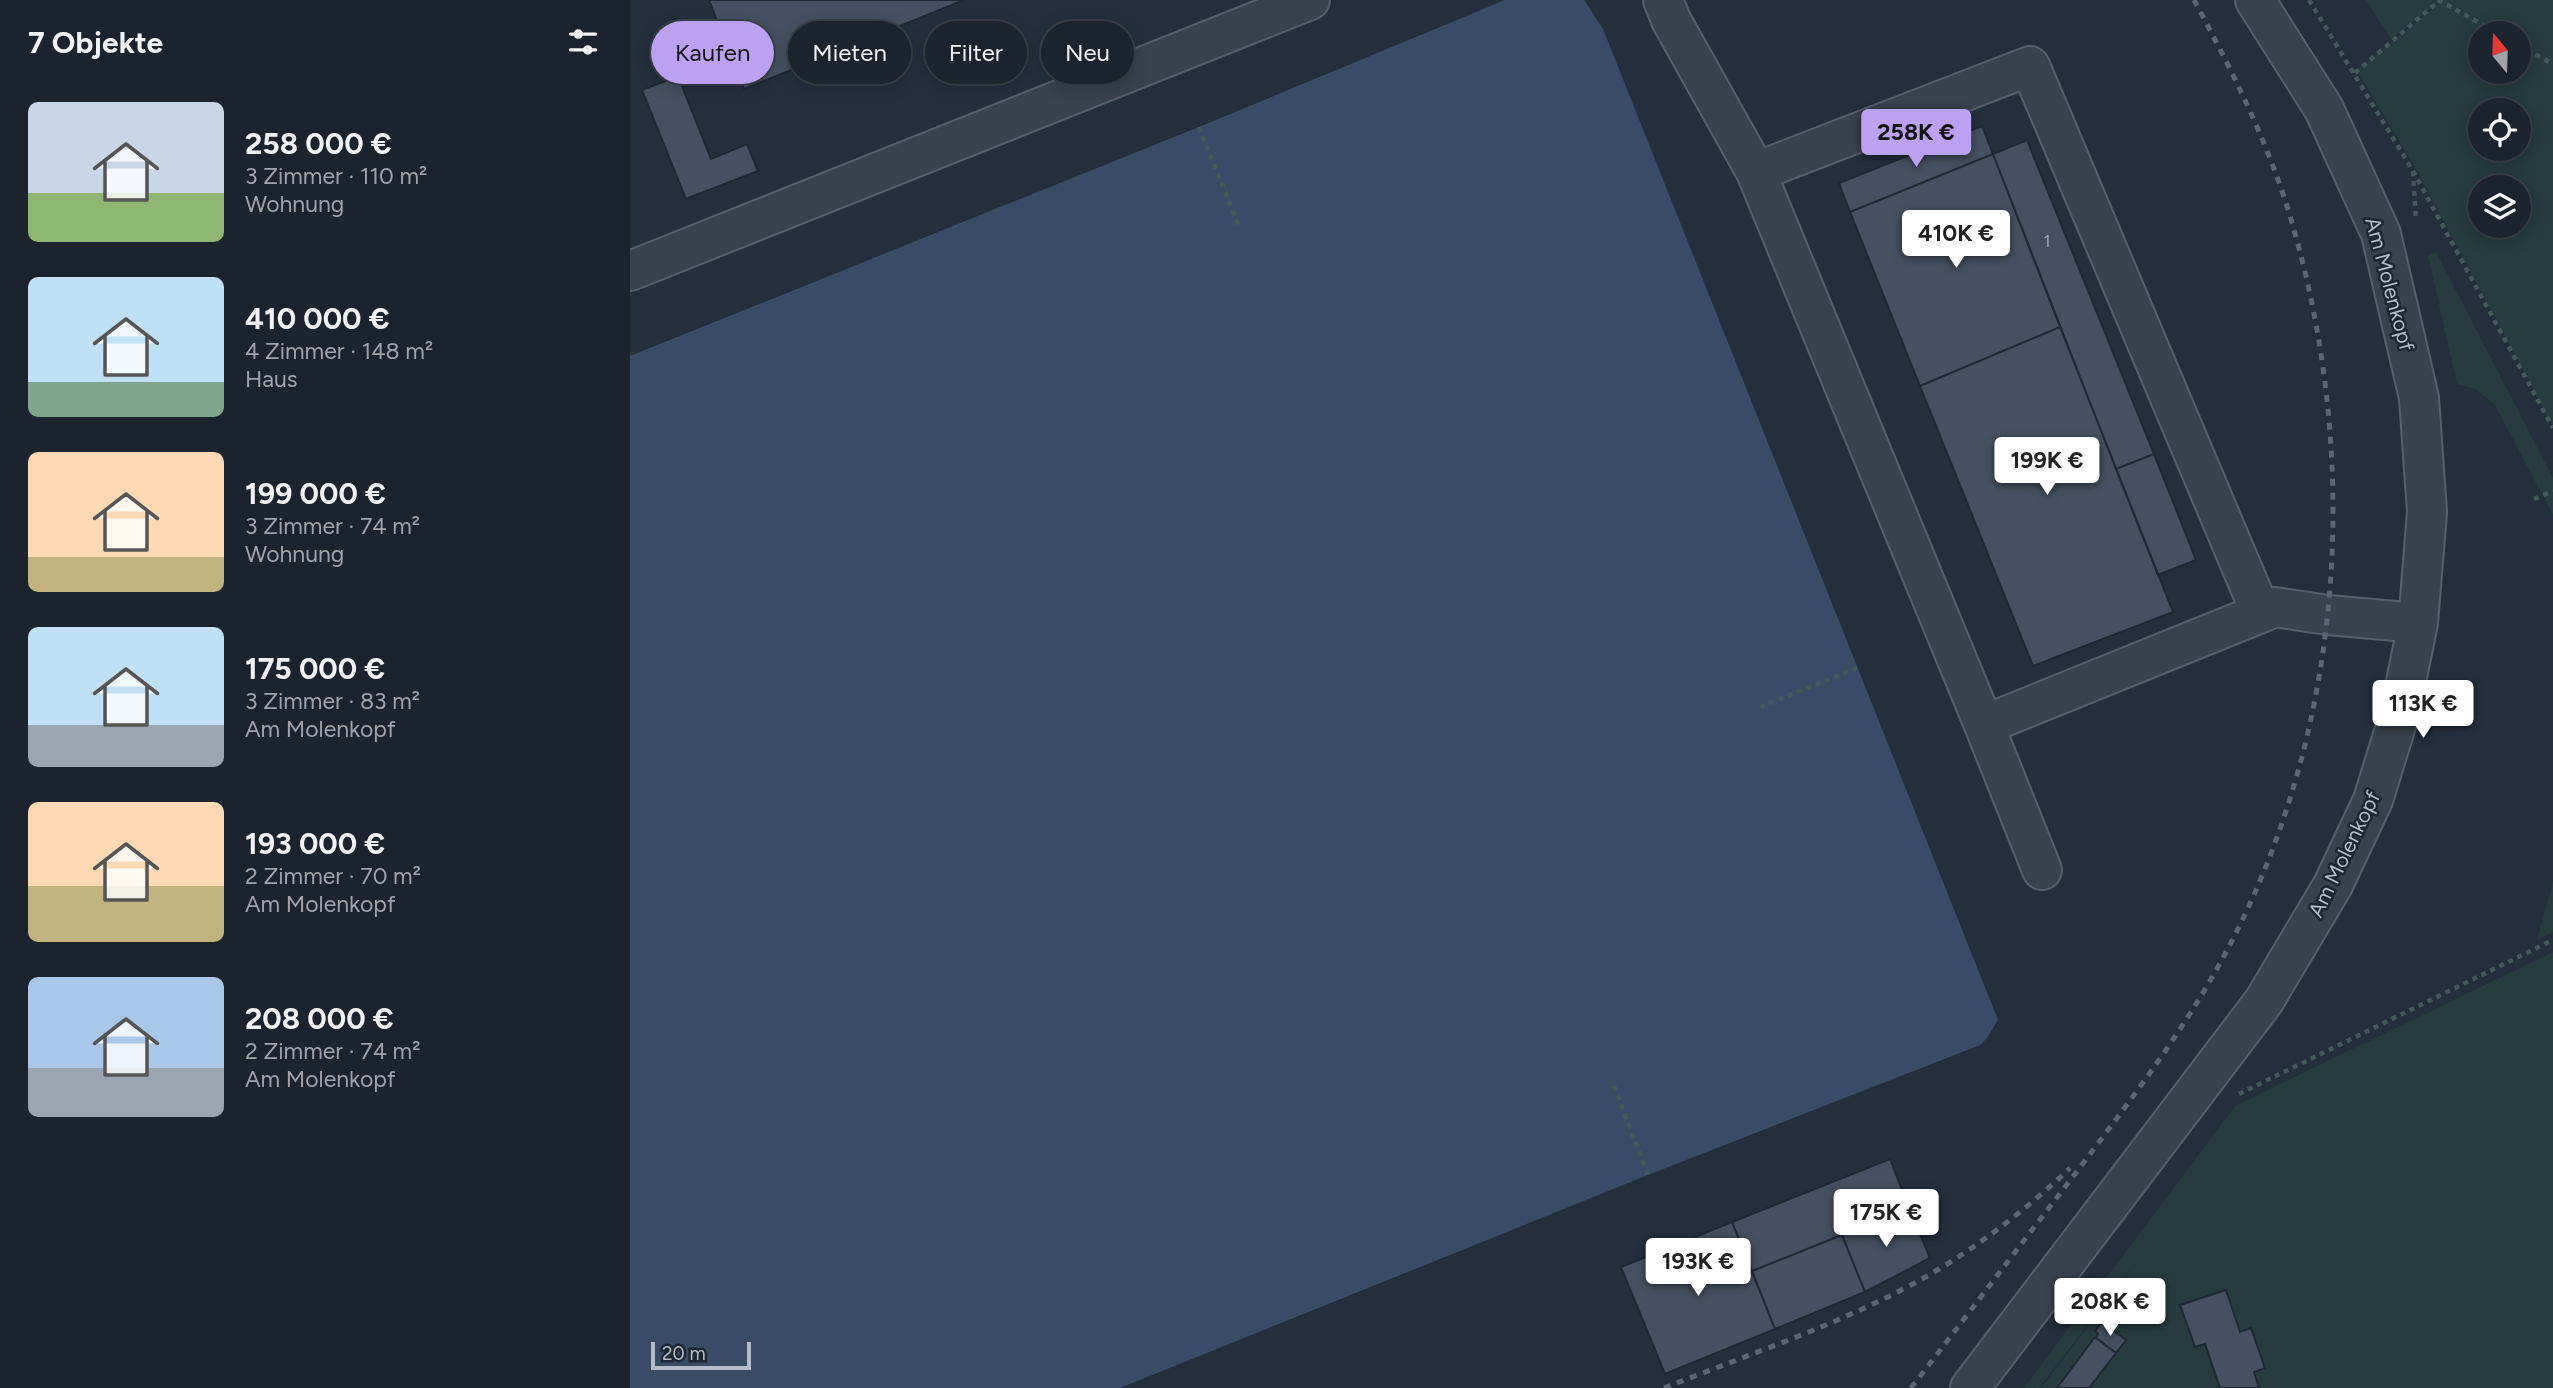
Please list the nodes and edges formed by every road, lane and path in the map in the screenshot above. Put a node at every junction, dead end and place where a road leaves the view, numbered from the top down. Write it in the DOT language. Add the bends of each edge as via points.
graph roads {
  1 [pos="1310,0"];
  2 [pos="1663,0"];
  3 [pos="2255,0"];
  4 [pos="2309,0"];
  5 [pos="2439,0"];
  6 [pos="2477,21"];
  7 [pos="2531,52"];
  8 [pos="2553,64"];
  9 [pos="2355,73"];
  10 [pos="1199,127"];
  11 [pos="2413,170"];
  12 [pos="1756,172"];
  13 [pos="2416,225"];
  14 [pos="1239,226"];
  15 [pos="630,271"];
  16 [pos="2553,428"];
  17 [pos="2553,491"];
  18 [pos="2534,499"];
  19 [pos="2261,613"];
  20 [pos="2418,623"];
  21 [pos="1857,668"];
  22 [pos="1760,707"];
  23 [pos="1984,724"];
  24 [pos="2042,870"];
  25 [pos="2553,940"];
  26 [pos="1614,1086"];
  27 [pos="2236,1095"];
  28 [pos="1647,1175"];
  29 [pos="1970,1388"];
  1 -- 15 [label="street"];
  2 -- 12 [label="street"];
  3 -- 20 [label="street, Am Molenkopf" via="2324,108 2381,234 2419,398 2427,512"];
  4 -- 9 [label="path"];
  5 -- 6 [label="path"];
  5 -- 9 [label="path"];
  7 -- 8 [label="path"];
  9 -- 11 [label="path"];
  10 -- 14 [label="path"];
  11 -- 13 [label="path"];
  11 -- 16 [label="path"];
  12 -- 19 [label="street" via="2030,66"];
  12 -- 23 [label="street"];
  17 -- 18 [label="path"];
  19 -- 20 [label="street" via="2275,607"];
  19 -- 23 [label="street"];
  20 -- 29 [label="street, Am Molenkopf" via="2399,716 2373,800 2333,885 2264,1001"];
  21 -- 22 [label="path"];
  23 -- 24 [label="street"];
  25 -- 27 [label="path"];
  26 -- 28 [label="path"];
}
